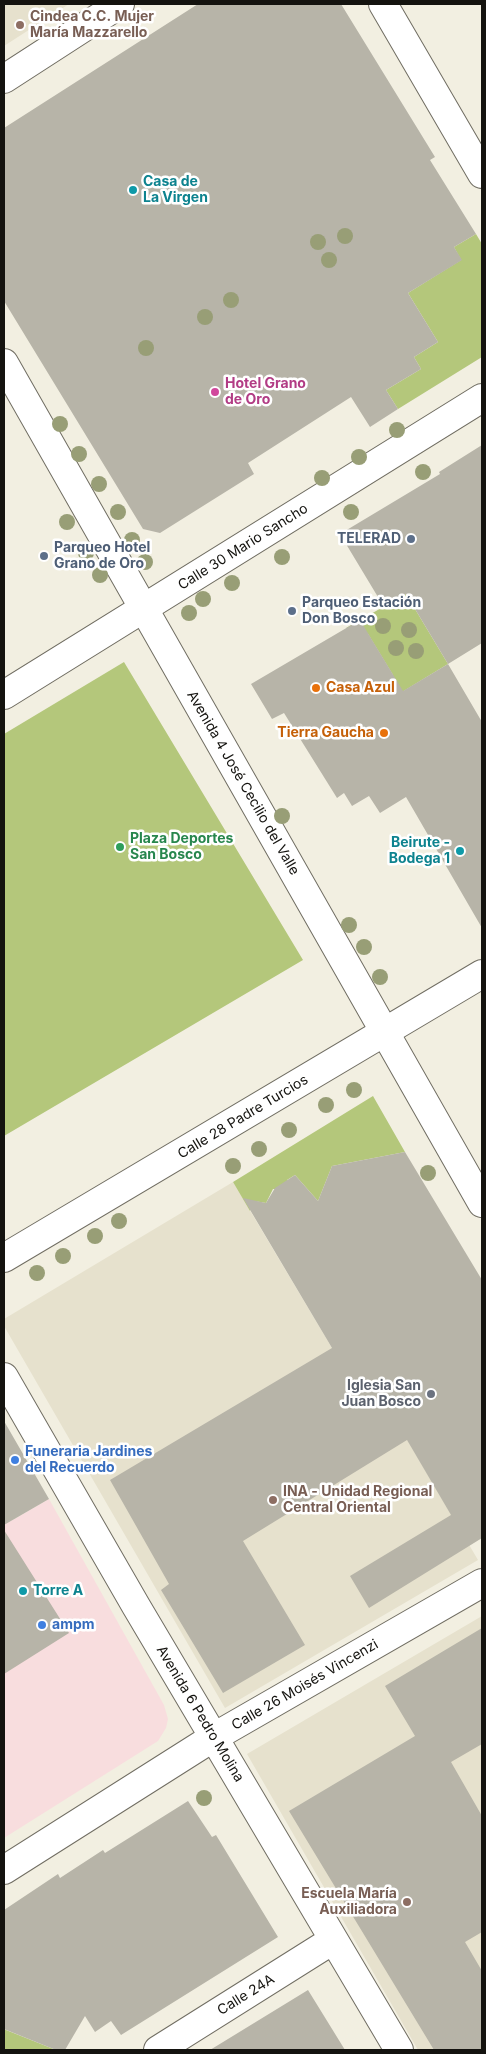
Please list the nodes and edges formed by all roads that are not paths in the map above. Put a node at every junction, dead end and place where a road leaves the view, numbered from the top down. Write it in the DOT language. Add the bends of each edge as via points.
graph roads {
  1 [pos="120,4"];
  2 [pos="383,4"];
  3 [pos="4,79"];
  4 [pos="482,174"];
  5 [pos="4,363"];
  6 [pos="482,398"];
  7 [pos="144,609"];
  8 [pos="4,695"];
  9 [pos="482,974"];
  10 [pos="385,1033"];
  11 [pos="482,1203"];
  12 [pos="4,1258"];
  13 [pos="4,1377"];
  14 [pos="482,1583"];
  15 [pos="214,1737"];
  16 [pos="4,1870"];
  17 [pos="333,1940"];
  18 [pos="158,2050"];
  19 [pos="399,2050"];
  1 -- 3 [label="street"];
  2 -- 4 [label="street"];
  5 -- 7 [label="street, Avenida 4 José Cecilio del Valle"];
  6 -- 7 [label="street, Calle 30 Mario Sancho"];
  7 -- 8 [label="street, Calle 30 Mario Sancho"];
  7 -- 10 [label="street, Avenida 4 José Cecilio del Valle"];
  9 -- 10 [label="street, Calle 28 Padre Turcios"];
  10 -- 11 [label="street, Avenida 4 José Cecilio del Valle"];
  10 -- 12 [label="street, Calle 28 Padre Turcios"];
  13 -- 15 [label="street, Avenida 6 Pedro Molina"];
  14 -- 15 [label="street, Calle 26 Moisés Vincenzi"];
  15 -- 16 [label="street, Calle 26 Moisés Vincenzi"];
  15 -- 17 [label="street, Avenida 6 Pedro Molina"];
  17 -- 18 [label="street, Calle 24A"];
  17 -- 19 [label="street, Avenida 6 Pedro Molina"];
}
